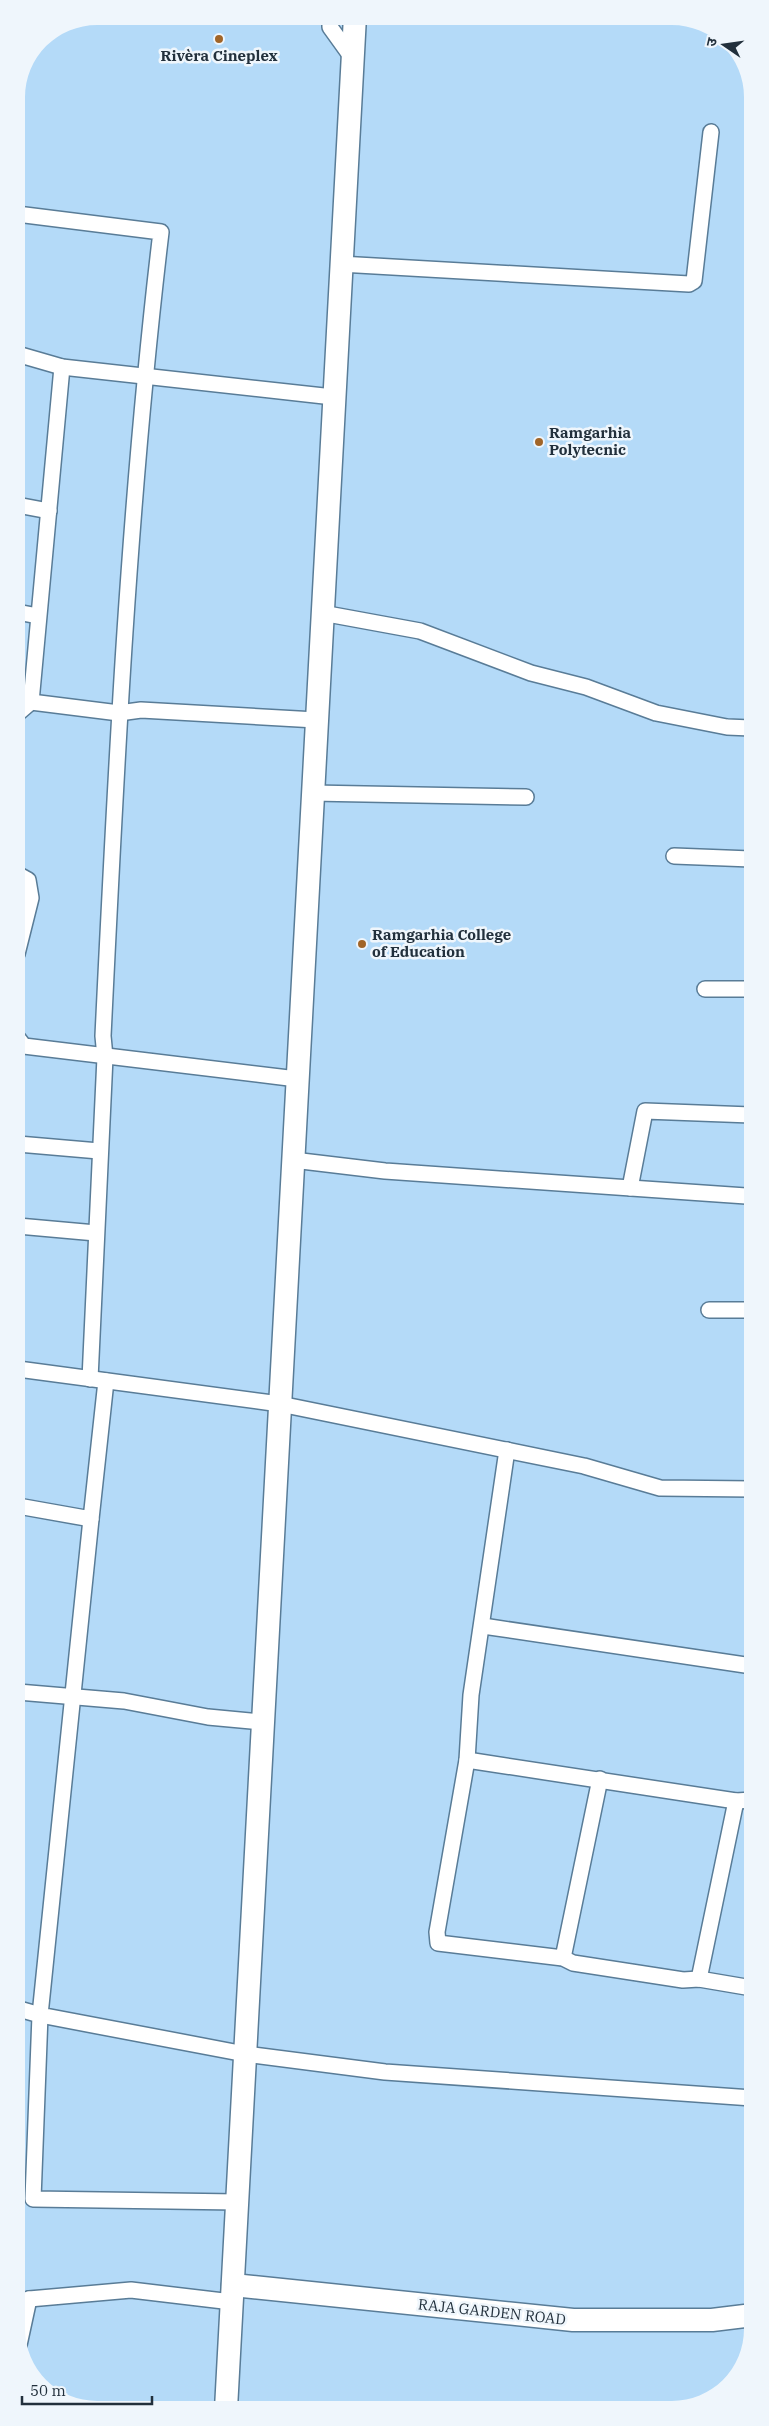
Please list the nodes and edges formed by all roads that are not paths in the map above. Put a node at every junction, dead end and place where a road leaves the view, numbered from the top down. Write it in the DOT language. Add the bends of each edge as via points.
graph roads {
  1 [pos="330,25"];
  2 [pos="355,25"];
  3 [pos="353,59"];
  4 [pos="711,132"];
  5 [pos="25,215"];
  6 [pos="340,264"];
  7 [pos="25,356"];
  8 [pos="62,367"];
  9 [pos="144,376"];
  10 [pos="333,397"];
  11 [pos="25,506"];
  12 [pos="49,511"];
  13 [pos="322,613"];
  14 [pos="25,614"];
  15 [pos="38,616"];
  16 [pos="30,702"];
  17 [pos="25,707"];
  18 [pos="119,713"];
  19 [pos="316,720"];
  20 [pos="744,727"];
  21 [pos="312,793"];
  22 [pos="526,797"];
  23 [pos="674,856"];
  24 [pos="744,859"];
  25 [pos="25,878"];
  26 [pos="25,922"];
  27 [pos="705,989"];
  28 [pos="744,989"];
  29 [pos="25,1046"];
  30 [pos="105,1057"];
  31 [pos="297,1079"];
  32 [pos="744,1115"];
  33 [pos="25,1145"];
  34 [pos="99,1151"];
  35 [pos="293,1160"];
  36 [pos="630,1188"];
  37 [pos="744,1196"];
  38 [pos="25,1227"];
  39 [pos="96,1234"];
  40 [pos="709,1310"];
  41 [pos="744,1310"];
  42 [pos="25,1370"];
  43 [pos="90,1379"];
  44 [pos="106,1381"];
  45 [pos="280,1404"];
  46 [pos="507,1450"];
  47 [pos="744,1489"];
  48 [pos="25,1507"];
  49 [pos="91,1518"];
  50 [pos="483,1626"];
  51 [pos="744,1665"];
  52 [pos="25,1692"];
  53 [pos="74,1696"];
  54 [pos="262,1722"];
  55 [pos="467,1760"];
  56 [pos="600,1779"];
  57 [pos="744,1800"];
  58 [pos="736,1801"];
  59 [pos="563,1958"];
  60 [pos="698,1979"];
  61 [pos="744,1987"];
  62 [pos="25,2012"];
  63 [pos="40,2015"];
  64 [pos="245,2054"];
  65 [pos="744,2097"];
  66 [pos="26,2199"];
  67 [pos="237,2202"];
  68 [pos="232,2293"];
  69 [pos="25,2302"];
  70 [pos="744,2317"];
  71 [pos="226,2401"];
  1 -- 3 [label="street"];
  2 -- 3 [label="main road"];
  3 -- 6 [label="main road"];
  4 -- 6 [label="street" via="698,259 694,282 689,284"];
  5 -- 9 [label="street" via="161,232"];
  6 -- 10 [label="main road"];
  7 -- 8 [label="street"];
  8 -- 9 [label="street"];
  8 -- 12 [label="street"];
  9 -- 10 [label="street"];
  9 -- 18 [label="street"];
  10 -- 13 [label="main road"];
  11 -- 12 [label="street"];
  12 -- 15 [label="street"];
  13 -- 19 [label="main road"];
  13 -- 20 [label="street" via="420,631 531,673 586,687 656,713"];
  14 -- 15 [label="street"];
  15 -- 16 [label="street"];
  16 -- 17 [label="street"];
  16 -- 18 [label="street"];
  18 -- 19 [label="street" via="141,710"];
  18 -- 30 [label="street" via="103,1036"];
  19 -- 21 [label="main road"];
  21 -- 22 [label="street"];
  21 -- 31 [label="main road"];
  23 -- 24 [label="street"];
  25 -- 26 [label="street" via="31,898"];
  27 -- 28 [label="street"];
  29 -- 30 [label="street"];
  30 -- 31 [label="street"];
  30 -- 34 [label="street"];
  31 -- 35 [label="main road"];
  32 -- 36 [label="street" via="645,1111"];
  33 -- 34 [label="street"];
  34 -- 39 [label="street"];
  35 -- 36 [label="street" via="385,1171"];
  35 -- 45 [label="main road"];
  36 -- 37 [label="street"];
  38 -- 39 [label="street"];
  39 -- 43 [label="street"];
  40 -- 41 [label="street"];
  42 -- 43 [label="street"];
  43 -- 44 [label="street"];
  44 -- 45 [label="street"];
  44 -- 49 [label="street"];
  45 -- 46 [label="street"];
  45 -- 54 [label="main road"];
  46 -- 47 [label="street" via="584,1466 660,1488"];
  46 -- 50 [label="street"];
  48 -- 49 [label="street"];
  49 -- 53 [label="street"];
  50 -- 51 [label="street"];
  50 -- 55 [label="street" via="471,1695"];
  52 -- 53 [label="street"];
  53 -- 54 [label="street"];
  53 -- 63 [label="street"];
  54 -- 64 [label="main road"];
  55 -- 56 [label="street"];
  55 -- 59 [label="street" via="437,1932 438,1943"];
  56 -- 58 [label="street"];
  56 -- 59 [label="street"];
  57 -- 58 [label="street"];
  58 -- 60 [label="street"];
  59 -- 60 [label="street" via="573,1963 683,1980"];
  60 -- 61 [label="street"];
  62 -- 63 [label="street"];
  63 -- 64 [label="street"];
  63 -- 66 [label="street"];
  64 -- 65 [label="street" via="385,2072"];
  64 -- 67 [label="main road"];
  66 -- 67 [label="street"];
  67 -- 68 [label="main road"];
  68 -- 69 [label="street" via="131,2290"];
  68 -- 70 [label="main road, RAJA GARDEN ROAD" via="573,2320 712,2320"];
  68 -- 71 [label="main road"];
}
